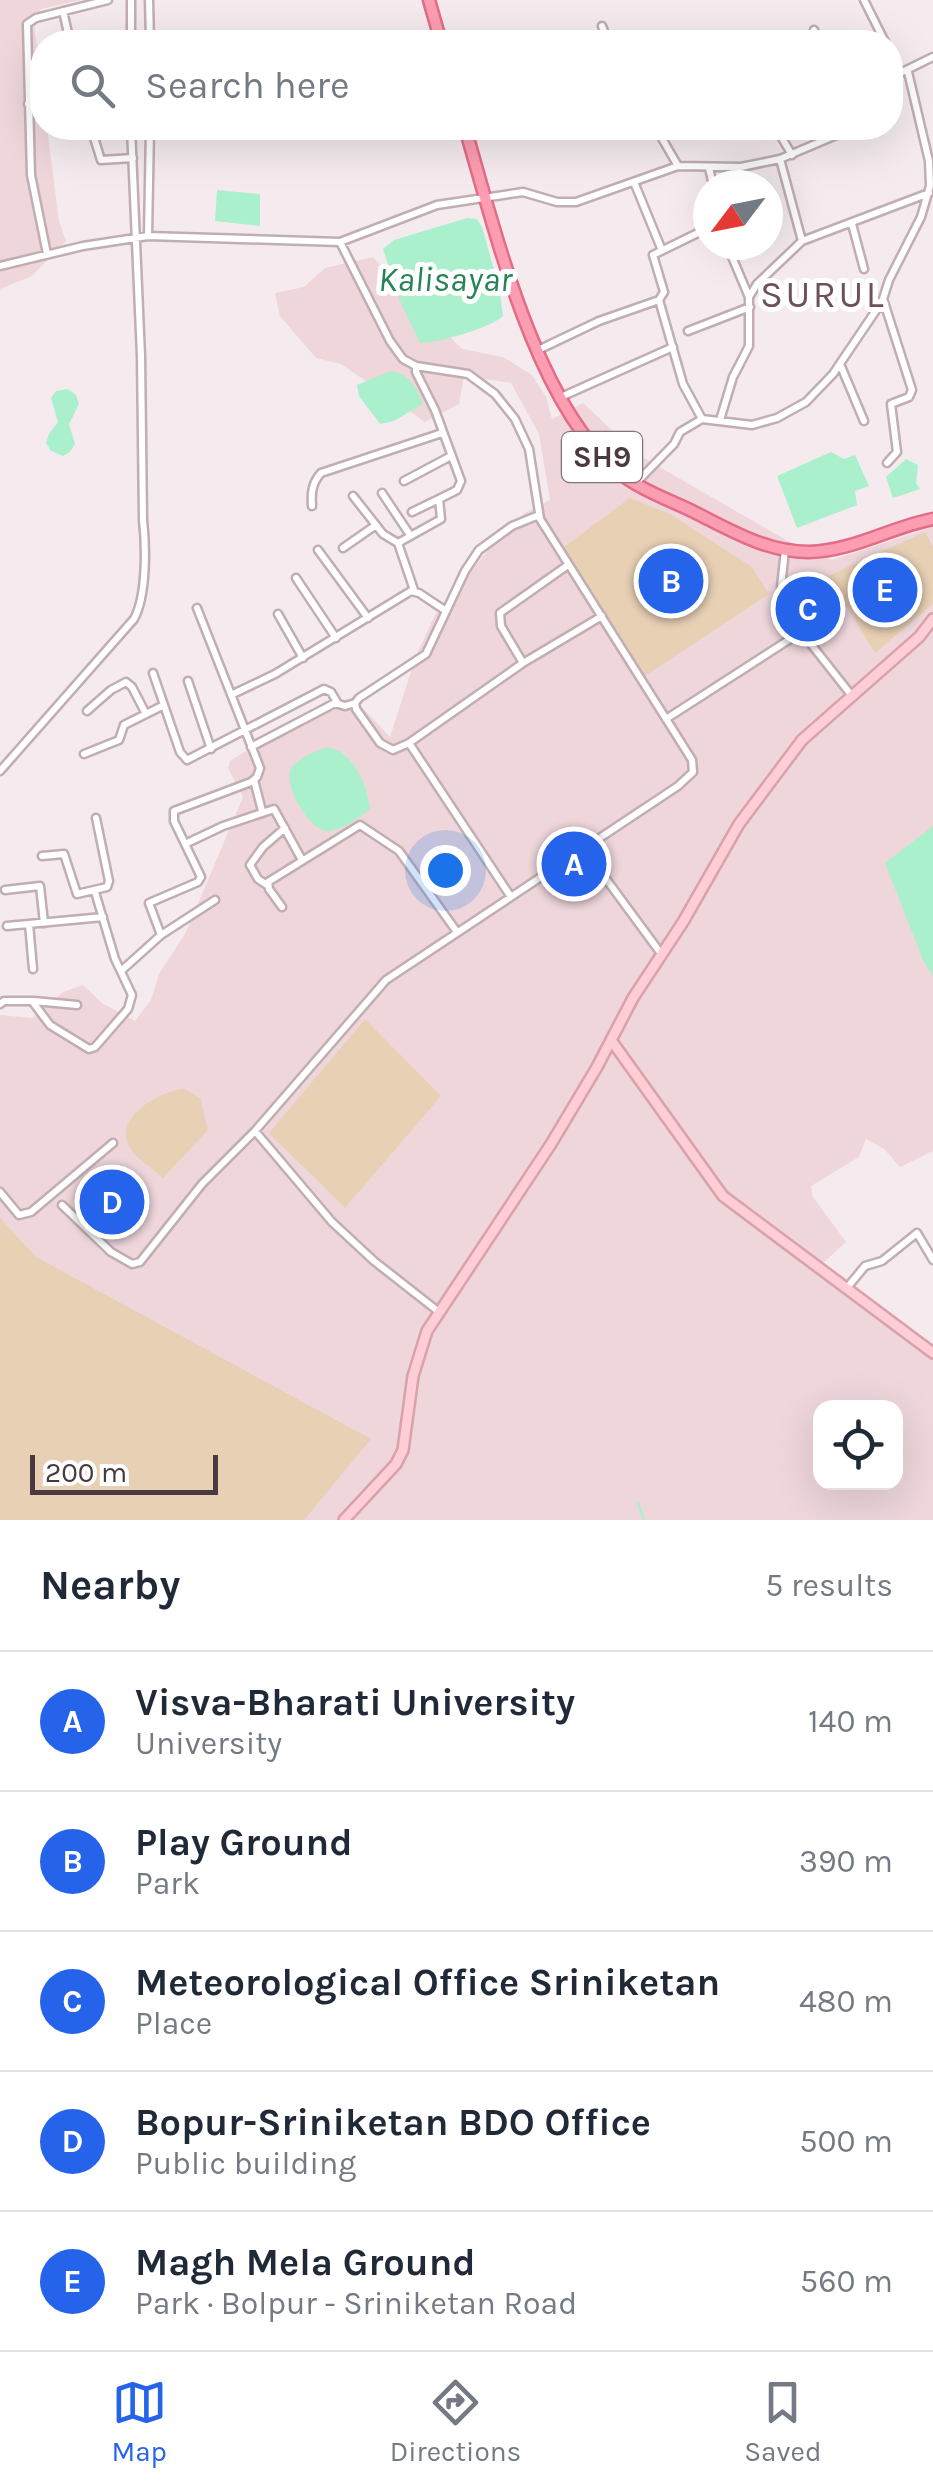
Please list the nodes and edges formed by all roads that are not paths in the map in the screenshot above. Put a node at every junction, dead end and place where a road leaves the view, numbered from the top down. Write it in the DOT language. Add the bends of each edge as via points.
graph roads {
  1 [pos="108,0"];
  2 [pos="131,0"];
  3 [pos="149,0"];
  4 [pos="429,0"];
  5 [pos="864,0"];
  6 [pos="63,11"];
  7 [pos="602,26"];
  8 [pos="67,30"];
  9 [pos="131,30"];
  10 [pos="150,30"];
  11 [pos="438,30"];
  12 [pos="604,30"];
  13 [pos="879,30"];
  14 [pos="933,57"];
  15 [pos="908,72"];
  16 [pos="903,74"];
  17 [pos="28,104"];
  18 [pos="94,140"];
  19 [pos="132,140"];
  20 [pos="150,140"];
  21 [pos="469,140"];
  22 [pos="663,140"];
  23 [pos="783,140"];
  24 [pos="826,140"];
  25 [pos="792,155"];
  26 [pos="133,158"];
  27 [pos="780,159"];
  28 [pos="678,166"];
  29 [pos="709,168"];
  30 [pos="634,182"];
  31 [pos="931,192"];
  32 [pos="486,200"];
  33 [pos="852,224"];
  34 [pos="693,234"];
  35 [pos="136,236"];
  36 [pos="148,236"];
  37 [pos="802,241"];
  38 [pos="340,242"];
  39 [pos="661,248"];
  40 [pos="46,254"];
  41 [pos="733,260"];
  42 [pos="0,266"];
  43 [pos="864,269"];
  44 [pos="749,297"];
  45 [pos="884,299"];
  46 [pos="659,300"];
  47 [pos="750,307"];
  48 [pos="688,330"];
  49 [pos="674,348"];
  50 [pos="536,352"];
  51 [pos="840,364"];
  52 [pos="416,366"];
  53 [pos="561,397"];
  54 [pos="702,419"];
  55 [pos="720,420"];
  56 [pos="864,421"];
  57 [pos="442,434"];
  58 [pos="451,456"];
  59 [pos="887,463"];
  60 [pos="404,480"];
  61 [pos="636,483"];
  62 [pos="382,493"];
  63 [pos="353,496"];
  64 [pos="439,499"];
  65 [pos="312,506"];
  66 [pos="412,512"];
  67 [pos="539,515"];
  68 [pos="933,519"];
  69 [pos="376,526"];
  70 [pos="410,534"];
  71 [pos="398,543"];
  72 [pos="342,548"];
  73 [pos="318,550"];
  74 [pos="785,550"];
  75 [pos="568,565"];
  76 [pos="296,578"];
  77 [pos="414,590"];
  78 [pos="197,608"];
  79 [pos="446,612"];
  80 [pos="278,614"];
  81 [pos="602,616"];
  82 [pos="368,618"];
  83 [pos="933,619"];
  84 [pos="802,632"];
  85 [pos="336,638"];
  86 [pos="303,658"];
  87 [pos="523,663"];
  88 [pos="153,673"];
  89 [pos="188,681"];
  90 [pos="233,694"];
  91 [pos="853,697"];
  92 [pos="337,702"];
  93 [pos="355,703"];
  94 [pos="164,705"];
  95 [pos="87,711"];
  96 [pos="146,714"];
  97 [pos="666,719"];
  98 [pos="244,731"];
  99 [pos="410,743"];
  100 [pos="251,747"];
  101 [pos="212,749"];
  102 [pos="84,754"];
  103 [pos="0,771"];
  104 [pos="254,780"];
  105 [pos="262,812"];
  106 [pos="96,818"];
  107 [pos="285,828"];
  108 [pos="185,844"];
  109 [pos="584,848"];
  110 [pos="42,856"];
  111 [pos="302,860"];
  112 [pos="267,885"];
  113 [pos="5,890"];
  114 [pos="95,892"];
  115 [pos="511,897"];
  116 [pos="215,900"];
  117 [pos="282,907"];
  118 [pos="103,917"];
  119 [pos="29,924"];
  120 [pos="44,924"];
  121 [pos="6,926"];
  122 [pos="457,932"];
  123 [pos="161,935"];
  124 [pos="662,954"];
  125 [pos="33,969"];
  126 [pos="121,971"];
  127 [pos="32,1001"];
  128 [pos="0,1004"];
  129 [pos="77,1005"];
  130 [pos="611,1040"];
  131 [pos="256,1131"];
  132 [pos="114,1142"];
  133 [pos="0,1192"];
  134 [pos="62,1205"];
  135 [pos="933,1260"];
  136 [pos="846,1289"];
  137 [pos="439,1312"];
  138 [pos="933,1354"];
  139 [pos="344,1520"];
  1 -- 6 [label="street"];
  2 -- 9 [label="street"];
  3 -- 10 [label="street"];
  4 -- 11 [label="main road"];
  5 -- 13 [label="street"];
  6 -- 8 [label="street"];
  6 -- 17 [label="street" via="26,24"];
  7 -- 12 [label="street"];
  14 -- 15 [label="street"];
  15 -- 16 [label="street"];
  15 -- 31 [label="street"];
  17 -- 40 [label="street" via="31,175"];
  18 -- 26 [label="street" via="101,160"];
  19 -- 26 [label="street"];
  20 -- 36 [label="street"];
  21 -- 32 [label="main road, SH9"];
  22 -- 28 [label="street"];
  23 -- 25 [label="street"];
  24 -- 25 [label="street"];
  25 -- 27 [label="street"];
  26 -- 35 [label="street"];
  27 -- 29 [label="street"];
  27 -- 37 [label="street"];
  28 -- 29 [label="street"];
  28 -- 30 [label="street"];
  30 -- 32 [label="street" via="576,202 523,192"];
  30 -- 39 [label="street"];
  31 -- 33 [label="street"];
  31 -- 45 [label="street"];
  32 -- 38 [label="street" via="425,209"];
  32 -- 50 [label="main road, SH9"];
  33 -- 37 [label="street"];
  33 -- 43 [label="street"];
  34 -- 39 [label="street"];
  35 -- 36 [label="street"];
  35 -- 40 [label="street"];
  35 -- 103 [label="street" via="146,545 138,614"];
  36 -- 38 [label="street"];
  37 -- 44 [label="street"];
  38 -- 52 [label="street" via="396,352"];
  39 -- 46 [label="street" via="653,255 664,292"];
  40 -- 42 [label="street"];
  41 -- 44 [label="street"];
  44 -- 47 [label="street"];
  45 -- 51 [label="street"];
  45 -- 59 [label="street" via="912,390 891,404 898,447"];
  46 -- 49 [label="street"];
  46 -- 50 [label="street"];
  47 -- 48 [label="street"];
  47 -- 55 [label="street" via="749,346"];
  49 -- 53 [label="street"];
  49 -- 54 [label="street"];
  50 -- 53 [label="main road, SH9"];
  51 -- 55 [label="street" via="812,397 787,413 752,425"];
  51 -- 56 [label="street"];
  52 -- 57 [label="street"];
  52 -- 67 [label="street" via="468,374 504,404 524,432"];
  53 -- 61 [label="main road, SH9" via="596,452"];
  54 -- 55 [label="street"];
  54 -- 61 [label="street" via="680,432"];
  57 -- 58 [label="street"];
  57 -- 65 [label="street" via="321,473"];
  58 -- 60 [label="street"];
  58 -- 64 [label="street" via="460,487"];
  61 -- 74 [label="main road, SH9" via="754,542"];
  62 -- 70 [label="street"];
  63 -- 69 [label="street"];
  64 -- 66 [label="street"];
  64 -- 70 [label="street" via="441,519"];
  67 -- 75 [label="street"];
  67 -- 79 [label="street" via="479,550"];
  68 -- 74 [label="main road, SH9" via="851,546"];
  69 -- 71 [label="street"];
  69 -- 72 [label="street"];
  70 -- 71 [label="street"];
  71 -- 77 [label="street"];
  73 -- 82 [label="street"];
  74 -- 84 [label="street" via="781,587"];
  75 -- 81 [label="street"];
  75 -- 87 [label="street" via="500,613 500,626"];
  76 -- 85 [label="street"];
  77 -- 79 [label="street"];
  77 -- 82 [label="street"];
  78 -- 90 [label="street"];
  79 -- 93 [label="street" via="426,654"];
  80 -- 86 [label="street"];
  81 -- 87 [label="street"];
  81 -- 97 [label="street"];
  82 -- 85 [label="street"];
  83 -- 91 [label="main road"];
  84 -- 91 [label="street"];
  84 -- 97 [label="street"];
  85 -- 86 [label="street"];
  86 -- 90 [label="street"];
  87 -- 99 [label="street"];
  88 -- 94 [label="street"];
  89 -- 101 [label="street"];
  90 -- 98 [label="street"];
  91 -- 124 [label="main road" via="802,740 748,812"];
  92 -- 93 [label="street"];
  92 -- 98 [label="street" via="324,689"];
  92 -- 100 [label="street"];
  93 -- 99 [label="street" via="386,748"];
  94 -- 96 [label="street"];
  94 -- 101 [label="street" via="184,758"];
  95 -- 96 [label="street" via="126,682"];
  96 -- 102 [label="street" via="123,726 119,740"];
  97 -- 109 [label="street" via="692,760 692,774"];
  98 -- 100 [label="street"];
  98 -- 101 [label="street"];
  99 -- 115 [label="street"];
  100 -- 104 [label="street" via="260,768"];
  104 -- 105 [label="street"];
  104 -- 108 [label="street" via="174,811"];
  105 -- 107 [label="street" via="274,809"];
  105 -- 108 [label="street"];
  106 -- 114 [label="street" via="109,881"];
  107 -- 111 [label="street"];
  107 -- 112 [label="street" via="250,865"];
  108 -- 123 [label="street" via="201,877 149,903"];
  109 -- 115 [label="street"];
  109 -- 124 [label="street"];
  110 -- 114 [label="street" via="64,854 76,892"];
  111 -- 112 [label="street"];
  111 -- 122 [label="street" via="354,826 365,827 400,851"];
  112 -- 117 [label="street"];
  113 -- 120 [label="street" via="38,884"];
  114 -- 118 [label="street"];
  115 -- 122 [label="street"];
  116 -- 123 [label="street"];
  118 -- 120 [label="street"];
  118 -- 126 [label="street"];
  119 -- 120 [label="street"];
  119 -- 121 [label="street"];
  119 -- 125 [label="street"];
  122 -- 131 [label="street" via="386,980"];
  123 -- 126 [label="street"];
  124 -- 130 [label="main road"];
  126 -- 127 [label="street" via="132,1002 92,1048 50,1025"];
  127 -- 128 [label="street"];
  127 -- 129 [label="street"];
  130 -- 136 [label="main road" via="723,1196"];
  130 -- 137 [label="main road"];
  131 -- 134 [label="street" via="202,1184 140,1262 112,1252"];
  131 -- 137 [label="street" via="332,1222"];
  132 -- 133 [label="street" via="31,1212 18,1216"];
  135 -- 136 [label="street" via="917,1233 882,1262 864,1266"];
  136 -- 138 [label="main road"];
  137 -- 139 [label="main road" via="418,1351 400,1456"];
}
